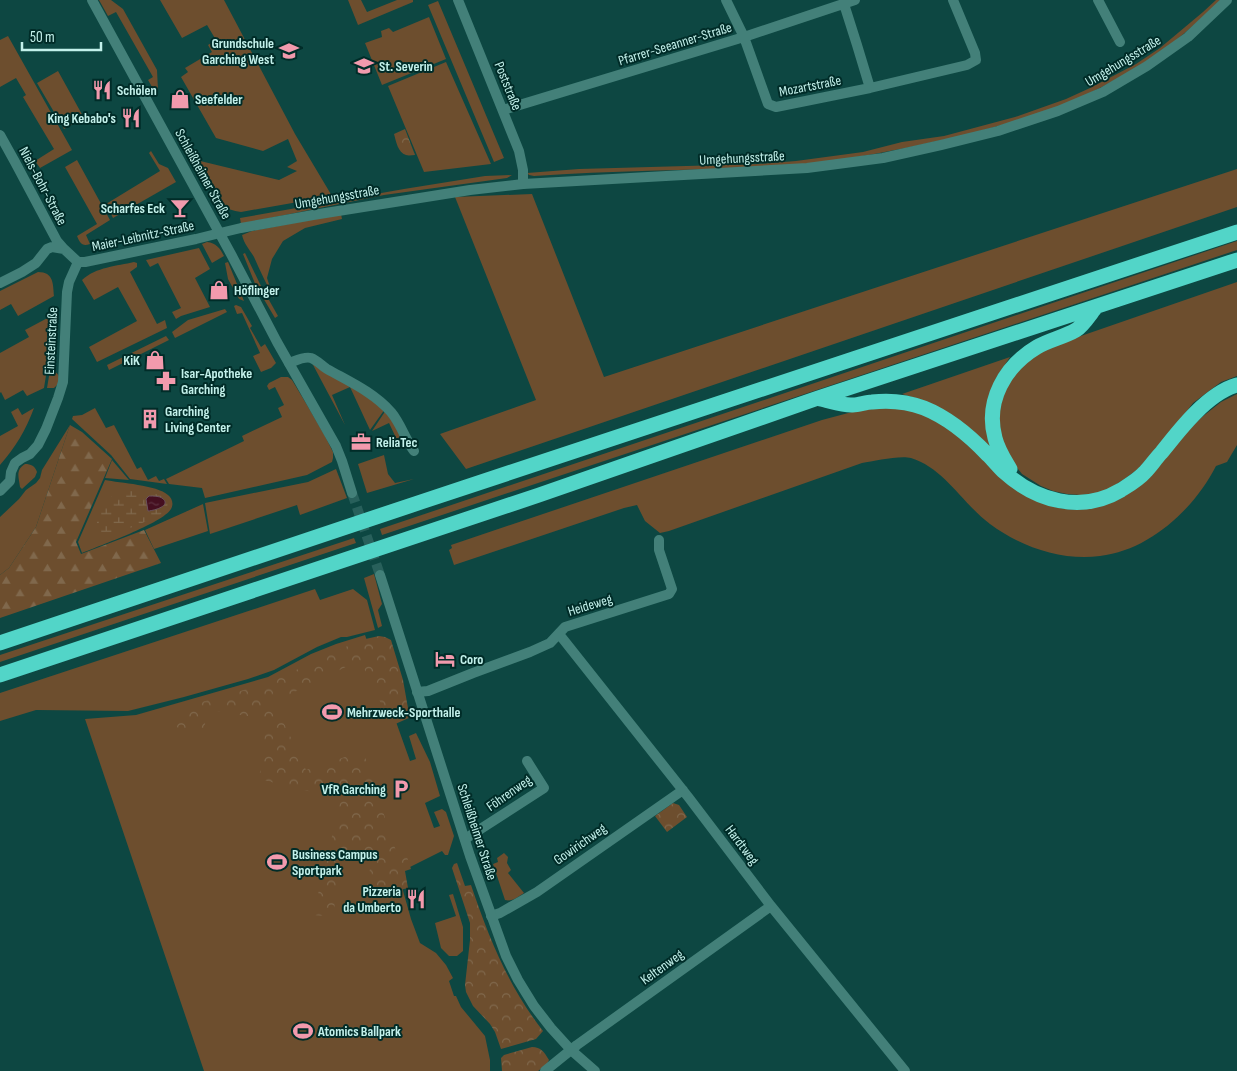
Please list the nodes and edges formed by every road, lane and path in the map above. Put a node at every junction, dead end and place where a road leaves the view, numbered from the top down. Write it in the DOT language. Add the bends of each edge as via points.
graph roads {
  1 [pos="92,0"];
  2 [pos="458,0"];
  3 [pos="726,0"];
  4 [pos="855,0"];
  5 [pos="953,0"];
  6 [pos="1098,0"];
  7 [pos="1227,0"];
  8 [pos="844,4"];
  9 [pos="744,37"];
  10 [pos="1120,42"];
  11 [pos="870,88"];
  12 [pos="503,110"];
  13 [pos="0,135"];
  14 [pos="523,184"];
  15 [pos="49,226"];
  16 [pos="1237,232"];
  17 [pos="220,233"];
  18 [pos="47,249"];
  19 [pos="64,249"];
  20 [pos="1237,260"];
  21 [pos="78,262"];
  22 [pos="0,283"];
  23 [pos="1096,307"];
  24 [pos="289,363"];
  25 [pos="1237,384"];
  26 [pos="818,398"];
  27 [pos="414,452"];
  28 [pos="1017,481"];
  29 [pos="0,491"];
  30 [pos="352,493"];
  31 [pos="658,540"];
  32 [pos="380,575"];
  33 [pos="559,634"];
  34 [pos="0,643"];
  35 [pos="0,674"];
  36 [pos="417,692"];
  37 [pos="527,760"];
  38 [pos="683,790"];
  39 [pos="465,839"];
  40 [pos="771,906"];
  41 [pos="491,916"];
  42 [pos="571,1050"];
  43 [pos="545,1071"];
  44 [pos="595,1071"];
  45 [pos="905,1071"];
  1 -- 17 [label="street, Schleißheimer Straße"];
  2 -- 12 [label="street, Poststraße"];
  3 -- 9 [label="street, Mozartstraße"];
  4 -- 8 [label="street, Pfarrer-Seeanner-Straße"];
  5 -- 11 [label="street, Mozartstraße" via="976,60 967,65"];
  6 -- 10 [label="street"];
  7 -- 14 [label="street, Umgehungsstraße" via="1188,37 1103,92 998,131 883,158 807,168"];
  8 -- 9 [label="street, Pfarrer-Seeanner-Straße"];
  8 -- 11 [label="street"];
  9 -- 11 [label="street, Mozartstraße" via="768,104 776,107"];
  9 -- 12 [label="street, Pfarrer-Seeanner-Straße"];
  12 -- 14 [label="street, Poststraße" via="519,150"];
  13 -- 15 [label="street, Niels-Bohr-Straße"];
  14 -- 17 [label="street, Umgehungsstraße" via="398,201"];
  15 -- 18 [label="street"];
  15 -- 19 [label="street, Niels-Bohr-Straße"];
  16 -- 34 [label="highway"];
  17 -- 21 [label="street, Maier-Leibnitz-Straße"];
  17 -- 24 [label="street, Schleißheimer Straße"];
  18 -- 19 [label="street"];
  18 -- 22 [label="street" via="36,263"];
  19 -- 21 [label="street, Maier-Leibnitz-Straße"];
  20 -- 23 [label="highway"];
  21 -- 29 [label="street, Einsteinstraße" via="68,286 64,382 38,446 15,463 10,481"];
  23 -- 26 [label="highway"];
  23 -- 28 [label="highway" via="1078,330 1037,347 1013,365 1000,384 994,401 994,437"];
  24 -- 27 [label="street" via="310,358 376,398 402,427"];
  24 -- 30 [label="street, Schleißheimer Straße" via="336,446"];
  25 -- 28 [label="highway" via="1212,398 1192,416 1145,473 1097,501 1057,501 1034,493"];
  26 -- 28 [label="highway" via="853,405 903,402 923,408 956,426"];
  26 -- 35 [label="highway" via="512,504"];
  31 -- 33 [label="street, Heideweg" via="672,589 669,594 566,626"];
  32 -- 36 [label="street, Schleißheimer Straße"];
  33 -- 36 [label="street, Heideweg" via="550,643 530,652 428,691"];
  33 -- 38 [label="street, Hardtweg"];
  36 -- 39 [label="street, Schleißheimer Straße"];
  37 -- 39 [label="street, Föhrenweg" via="544,788"];
  38 -- 40 [label="street, Hardtweg"];
  38 -- 41 [label="street, Gowirichweg" via="536,892"];
  39 -- 41 [label="street, Schleißheimer Straße"];
  40 -- 42 [label="street, Keltenweg"];
  40 -- 45 [label="street, Hardtweg"];
  41 -- 42 [label="street, Schleißheimer Straße" via="518,980 534,1006"];
  42 -- 43 [label="street, Keltenweg"];
  42 -- 44 [label="street, Schleißheimer Straße"];
}
